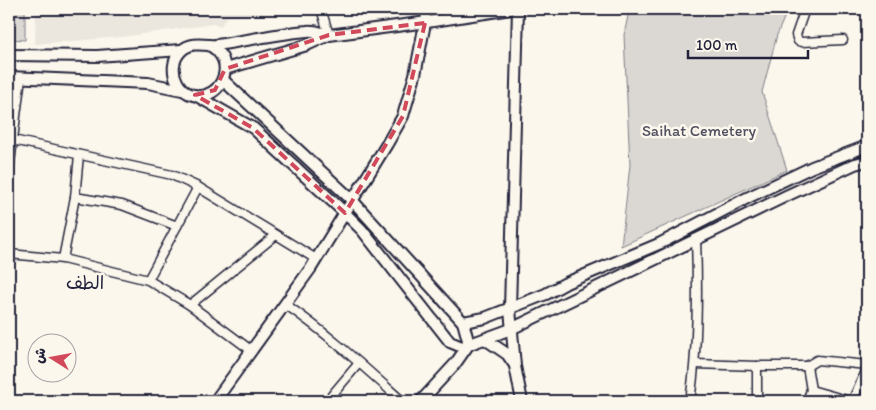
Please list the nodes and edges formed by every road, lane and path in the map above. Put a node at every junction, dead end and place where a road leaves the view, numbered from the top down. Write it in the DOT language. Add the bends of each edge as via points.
graph roads {
  1 [pos="321,9"];
  2 [pos="424,9"];
  3 [pos="511,9"];
  4 [pos="518,9"];
  5 [pos="805,9"];
  6 [pos="482,11"];
  7 [pos="426,23"];
  8 [pos="329,35"];
  9 [pos="843,40"];
  10 [pos="209,45"];
  11 [pos="181,50"];
  12 [pos="9,55"];
  13 [pos="225,68"];
  14 [pos="9,77"];
  15 [pos="21,77"];
  16 [pos="223,80"];
  17 [pos="183,90"];
  18 [pos="195,95"];
  19 [pos="13,140"];
  20 [pos="867,146"];
  21 [pos="79,155"];
  22 [pos="867,161"];
  23 [pos="9,171"];
  24 [pos="198,187"];
  25 [pos="75,197"];
  26 [pos="352,200"];
  27 [pos="345,213"];
  28 [pos="177,226"];
  29 [pos="276,235"];
  30 [pos="696,240"];
  31 [pos="9,254"];
  32 [pos="63,259"];
  33 [pos="316,260"];
  34 [pos="148,280"];
  35 [pos="285,304"];
  36 [pos="190,305"];
  37 [pos="510,309"];
  38 [pos="463,322"];
  39 [pos="511,329"];
  40 [pos="485,338"];
  41 [pos="469,344"];
  42 [pos="252,351"];
  43 [pos="359,363"];
  44 [pos="696,364"];
  45 [pos="867,365"];
  46 [pos="516,366"];
  47 [pos="757,366"];
  48 [pos="807,366"];
  49 [pos="867,369"];
  50 [pos="811,390"];
  51 [pos="214,401"];
  52 [pos="327,401"];
  53 [pos="402,401"];
  54 [pos="422,401"];
  55 [pos="522,401"];
  56 [pos="690,401"];
  57 [pos="757,401"];
  58 [pos="807,401"];
  59 [pos="851,401"];
  1 -- 8 [label="street"];
  2 -- 7 [label="street"];
  3 -- 6 [label="main road"];
  4 -- 37 [label="main road"];
  5 -- 9 [label="street" via="796,35 798,41"];
  6 -- 7 [label="main road"];
  7 -- 8 [label="main road"];
  7 -- 26 [label="main road" via="402,116"];
  8 -- 10 [label="main road" via="309,31"];
  8 -- 13 [label="main road" via="307,45"];
  10 -- 11 [label="main road" via="196,43"];
  10 -- 13 [label="main road" via="219,52"];
  11 -- 12 [label="main road" via="97,56"];
  11 -- 17 [label="main road" via="174,63 174,76"];
  13 -- 16 [label="main road"];
  14 -- 15 [label="main road"];
  15 -- 17 [label="main road" via="148,83"];
  15 -- 19 [label="street"];
  16 -- 18 [label="main road" via="216,90"];
  16 -- 26 [label="main road"];
  17 -- 18 [label="main road"];
  18 -- 27 [label="main road" via="253,128"];
  19 -- 21 [label="street"];
  19 -- 23 [label="street"];
  20 -- 37 [label="main road" via="812,167 660,243"];
  21 -- 24 [label="street" via="172,176"];
  21 -- 25 [label="street"];
  22 -- 30 [label="main road"];
  24 -- 28 [label="street"];
  24 -- 29 [label="street"];
  25 -- 28 [label="street" via="122,205"];
  25 -- 32 [label="street"];
  26 -- 27 [label="main road"];
  26 -- 38 [label="main road"];
  27 -- 33 [label="main road"];
  27 -- 41 [label="main road" via="450,342 462,347"];
  28 -- 34 [label="street"];
  29 -- 33 [label="street"];
  29 -- 36 [label="street"];
  30 -- 39 [label="main road"];
  30 -- 44 [label="street"];
  31 -- 32 [label="street"];
  32 -- 34 [label="street"];
  33 -- 35 [label="main road"];
  34 -- 36 [label="street"];
  35 -- 42 [label="main road"];
  35 -- 43 [label="street"];
  36 -- 42 [label="street"];
  37 -- 38 [label="main road"];
  37 -- 39 [label="main road"];
  38 -- 41 [label="main road"];
  39 -- 40 [label="main road"];
  39 -- 46 [label="main road"];
  40 -- 41 [label="main road"];
  40 -- 46 [label="main road" via="507,354"];
  41 -- 54 [label="main road"];
  42 -- 51 [label="main road"];
  43 -- 52 [label="street"];
  43 -- 53 [label="street"];
  44 -- 47 [label="street"];
  44 -- 56 [label="street"];
  45 -- 48 [label="street" via="818,360"];
  46 -- 55 [label="main road"];
  47 -- 48 [label="street"];
  47 -- 57 [label="street"];
  48 -- 50 [label="street"];
  49 -- 59 [label="street"];
  50 -- 58 [label="street"];
  50 -- 59 [label="street"];
}
